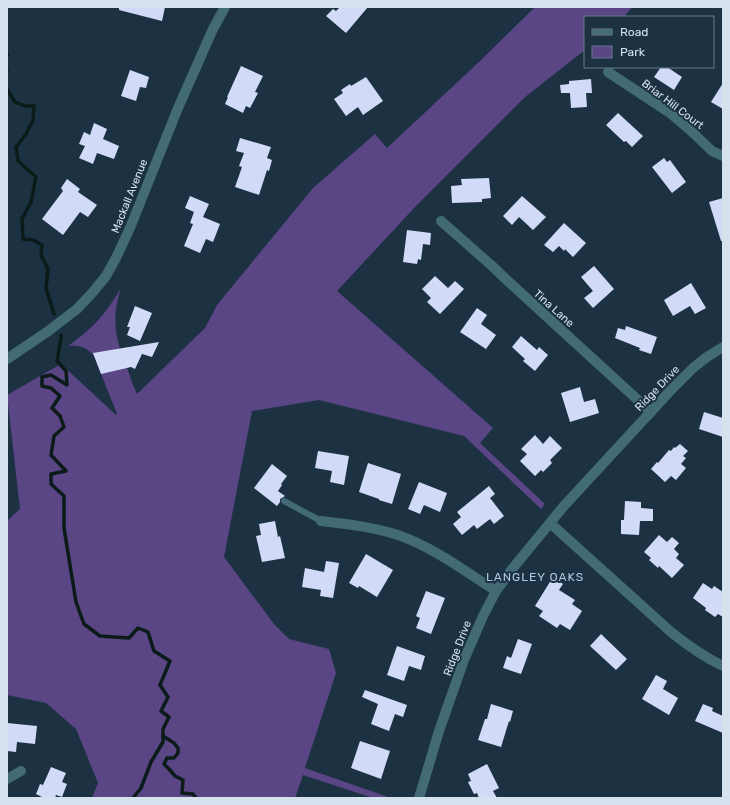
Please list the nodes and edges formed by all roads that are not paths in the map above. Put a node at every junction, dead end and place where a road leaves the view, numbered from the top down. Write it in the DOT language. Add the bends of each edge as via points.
graph roads {
  1 [pos="226,7"];
  2 [pos="608,72"];
  3 [pos="723,156"];
  4 [pos="442,221"];
  5 [pos="723,347"];
  6 [pos="7,359"];
  7 [pos="651,412"];
  8 [pos="284,501"];
  9 [pos="321,521"];
  10 [pos="550,523"];
  11 [pos="496,591"];
  12 [pos="723,666"];
  13 [pos="22,770"];
  14 [pos="7,779"];
  15 [pos="419,798"];
  1 -- 6 [label="street, Mackall Avenue" via="213,29 130,228 106,276 77,309"];
  2 -- 3 [label="street, Briar Hill Court" via="670,113 712,151"];
  4 -- 7 [label="street, Tina Lane"];
  5 -- 7 [label="street, Ridge Drive" via="693,368"];
  7 -- 10 [label="street, Ridge Drive"];
  8 -- 9 [label="lane"];
  9 -- 11 [label="street" via="351,524 400,536 424,546"];
  10 -- 11 [label="street, Ridge Drive"];
  10 -- 12 [label="street" via="671,632 710,660"];
  11 -- 15 [label="street, Ridge Drive" via="464,660"];
  13 -- 14 [label="street"];
}
